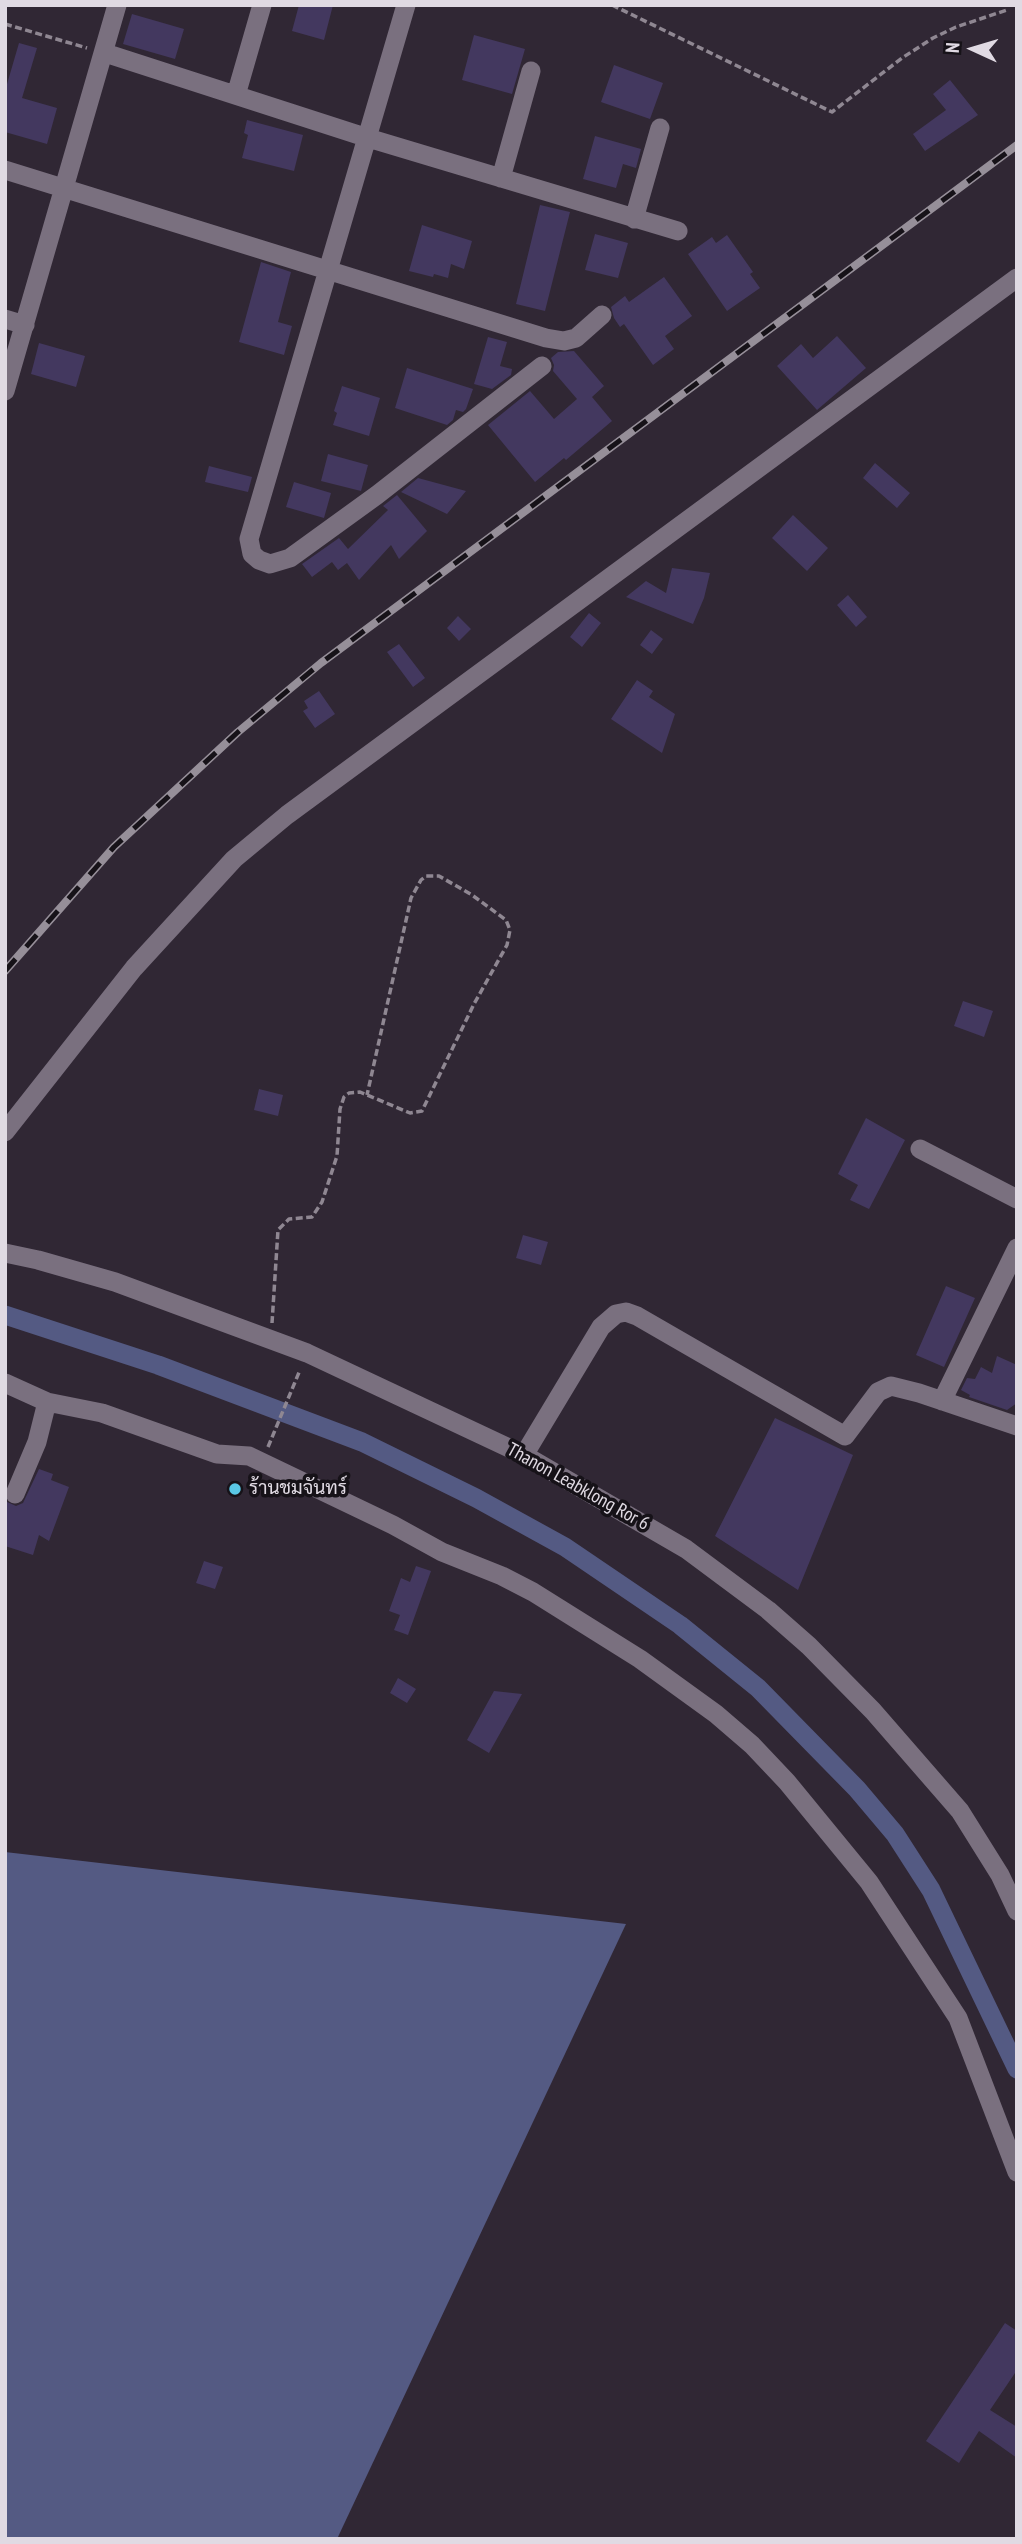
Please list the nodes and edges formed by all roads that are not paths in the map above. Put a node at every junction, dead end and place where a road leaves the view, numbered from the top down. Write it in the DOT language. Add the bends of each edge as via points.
graph roads {
  1 [pos="117,5"];
  2 [pos="262,5"];
  3 [pos="406,5"];
  4 [pos="105,53"];
  5 [pos="531,71"];
  6 [pos="236,95"];
  7 [pos="660,128"];
  8 [pos="368,138"];
  9 [pos="5,170"];
  10 [pos="501,178"];
  11 [pos="64,188"];
  12 [pos="634,219"];
  13 [pos="678,231"];
  14 [pos="330,271"];
  15 [pos="1017,278"];
  16 [pos="602,315"];
  17 [pos="5,319"];
  18 [pos="25,325"];
  19 [pos="542,366"];
  20 [pos="5,391"];
  21 [pos="5,1132"];
  22 [pos="919,1149"];
  23 [pos="1017,1199"];
  24 [pos="1017,1248"];
  25 [pos="5,1253"];
  26 [pos="5,1384"];
  27 [pos="942,1401"];
  28 [pos="47,1402"];
  29 [pos="1017,1426"];
  30 [pos="524,1455"];
  31 [pos="15,1494"];
  32 [pos="1017,1911"];
  33 [pos="1017,2172"];
  1 -- 4 [label="street"];
  2 -- 6 [label="street"];
  3 -- 8 [label="street"];
  4 -- 6 [label="street"];
  4 -- 11 [label="street"];
  5 -- 10 [label="street"];
  6 -- 8 [label="street"];
  7 -- 12 [label="street"];
  8 -- 10 [label="street"];
  8 -- 14 [label="street"];
  9 -- 11 [label="street"];
  10 -- 12 [label="street"];
  11 -- 14 [label="street"];
  11 -- 18 [label="street"];
  12 -- 13 [label="street"];
  14 -- 16 [label="street" via="551,339 580,337"];
  14 -- 19 [label="street" via="249,540 251,554 263,562 276,564 290,558"];
  15 -- 21 [label="street" via="286,815 234,859 134,968"];
  17 -- 18 [label="street"];
  18 -- 20 [label="street"];
  22 -- 23 [label="street"];
  24 -- 27 [label="street"];
  25 -- 30 [label="street, Thanon Leabklong Ror 6" via="115,1282 307,1353"];
  26 -- 28 [label="street"];
  27 -- 29 [label="street"];
  27 -- 30 [label="street" via="897,1386 884,1388 845,1436 625,1312 608,1318 601,1327"];
  28 -- 31 [label="street" via="37,1442"];
  28 -- 33 [label="street" via="102,1413 217,1454 249,1456 533,1592 640,1659 716,1714 788,1782 876,1893 958,2018"];
  30 -- 32 [label="street, Thanon Leabklong Ror 6" via="687,1549 809,1646 960,1811"];
}
